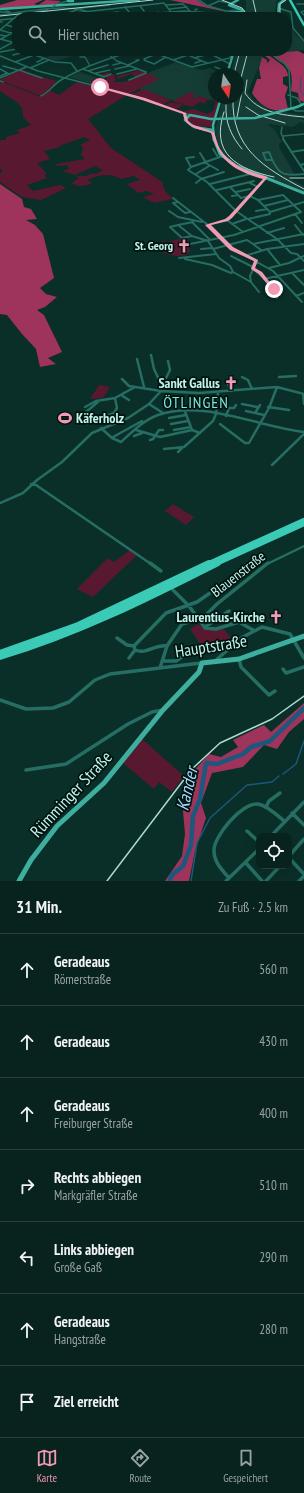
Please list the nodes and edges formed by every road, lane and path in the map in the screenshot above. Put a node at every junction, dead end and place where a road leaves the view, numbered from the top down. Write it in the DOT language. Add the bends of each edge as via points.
graph roads {
  1 [pos="139,0"];
  2 [pos="199,0"];
  3 [pos="237,0"];
  4 [pos="284,0"];
  5 [pos="302,0"];
  6 [pos="291,1"];
  7 [pos="73,2"];
  8 [pos="230,3"];
  9 [pos="153,4"];
  10 [pos="297,4"];
  11 [pos="110,5"];
  12 [pos="166,5"];
  13 [pos="304,5"];
  14 [pos="139,6"];
  15 [pos="208,6"];
  16 [pos="125,7"];
  17 [pos="187,7"];
  18 [pos="278,8"];
  19 [pos="0,9"];
  20 [pos="51,9"];
  21 [pos="77,9"];
  22 [pos="80,9"];
  23 [pos="115,9"];
  24 [pos="200,9"];
  25 [pos="45,10"];
  26 [pos="6,11"];
  27 [pos="170,11"];
  28 [pos="204,11"];
  29 [pos="296,11"];
  30 [pos="304,11"];
  31 [pos="12,12"];
  32 [pos="15,12"];
  33 [pos="32,12"];
  34 [pos="42,12"];
  35 [pos="70,12"];
  36 [pos="91,12"];
  37 [pos="118,12"];
  38 [pos="129,12"];
  39 [pos="145,12"];
  40 [pos="159,12"];
  41 [pos="191,12"];
  42 [pos="211,12"];
  43 [pos="234,12"];
  44 [pos="240,12"];
  45 [pos="278,12"];
  46 [pos="290,12"];
  47 [pos="0,13"];
  48 [pos="303,16"];
  49 [pos="12,19"];
  50 [pos="296,19"];
  51 [pos="12,20"];
  52 [pos="1,22"];
  53 [pos="304,24"];
  54 [pos="6,26"];
  55 [pos="292,26"];
  56 [pos="12,28"];
  57 [pos="0,30"];
  58 [pos="11,33"];
  59 [pos="0,35"];
  60 [pos="6,36"];
  61 [pos="0,39"];
  62 [pos="304,41"];
  63 [pos="12,42"];
  64 [pos="12,42"];
  65 [pos="1,48"];
  66 [pos="9,50"];
  67 [pos="12,50"];
  68 [pos="0,52"];
  69 [pos="0,56"];
  70 [pos="29,56"];
  71 [pos="40,56"];
  72 [pos="50,56"];
  73 [pos="102,56"];
  74 [pos="110,56"];
  75 [pos="118,56"];
  76 [pos="152,56"];
  77 [pos="163,56"];
  78 [pos="183,56"];
  79 [pos="190,56"];
  80 [pos="202,56"];
  81 [pos="213,56"];
  82 [pos="231,56"];
  83 [pos="232,56"];
  84 [pos="272,56"];
  85 [pos="166,57"];
  86 [pos="4,58"];
  87 [pos="45,58"];
  88 [pos="80,58"];
  89 [pos="112,58"];
  90 [pos="194,58"];
  91 [pos="0,59"];
  92 [pos="49,60"];
  93 [pos="173,60"];
  94 [pos="221,60"];
  95 [pos="104,61"];
  96 [pos="138,61"];
  97 [pos="201,61"];
  98 [pos="14,62"];
  99 [pos="37,62"];
  100 [pos="122,63"];
  101 [pos="195,63"];
  102 [pos="207,64"];
  103 [pos="230,64"];
  104 [pos="108,65"];
  105 [pos="113,65"];
  106 [pos="128,65"];
  107 [pos="3,66"];
  108 [pos="90,66"];
  109 [pos="26,67"];
  110 [pos="30,68"];
  111 [pos="229,68"];
  112 [pos="0,69"];
  113 [pos="83,69"];
  114 [pos="115,69"];
  115 [pos="138,69"];
  116 [pos="18,70"];
  117 [pos="110,70"];
  118 [pos="88,71"];
  119 [pos="78,72"];
  120 [pos="8,73"];
  121 [pos="96,74"];
  122 [pos="111,74"];
  123 [pos="117,74"];
  124 [pos="0,78"];
  125 [pos="42,78"];
  126 [pos="65,78"];
  127 [pos="129,80"];
  128 [pos="3,82"];
  129 [pos="288,93"];
  130 [pos="41,96"];
  131 [pos="220,104"];
  132 [pos="301,105"];
  133 [pos="304,111"];
  134 [pos="188,116"];
  135 [pos="282,126"];
  136 [pos="213,130"];
  137 [pos="304,134"];
  138 [pos="283,136"];
  139 [pos="215,148"];
  140 [pos="304,150"];
  141 [pos="291,152"];
  142 [pos="200,153"];
  143 [pos="223,156"];
  144 [pos="194,157"];
  145 [pos="218,157"];
  146 [pos="271,160"];
  147 [pos="192,161"];
  148 [pos="188,162"];
  149 [pos="204,162"];
  150 [pos="304,164"];
  151 [pos="300,165"];
  152 [pos="209,166"];
  153 [pos="191,167"];
  154 [pos="218,170"];
  155 [pos="224,172"];
  156 [pos="304,173"];
  157 [pos="250,174"];
  158 [pos="195,175"];
  159 [pos="266,178"];
  160 [pos="203,179"];
  161 [pos="229,179"];
  162 [pos="254,181"];
  163 [pos="248,182"];
  164 [pos="196,183"];
  165 [pos="210,184"];
  166 [pos="236,185"];
  167 [pos="230,187"];
  168 [pos="258,187"];
  169 [pos="250,189"];
  170 [pos="216,190"];
  171 [pos="235,192"];
  172 [pos="304,193"];
  173 [pos="238,195"];
  174 [pos="232,196"];
  175 [pos="250,196"];
  176 [pos="173,198"];
  177 [pos="258,200"];
  178 [pos="288,200"];
  179 [pos="177,202"];
  180 [pos="304,202"];
  181 [pos="264,206"];
  182 [pos="294,206"];
  183 [pos="267,209"];
  184 [pos="169,211"];
  185 [pos="190,212"];
  186 [pos="236,212"];
  187 [pos="262,212"];
  188 [pos="270,212"];
  189 [pos="295,214"];
  190 [pos="265,215"];
  191 [pos="259,216"];
  192 [pos="247,219"];
  193 [pos="227,220"];
  194 [pos="193,222"];
  195 [pos="204,222"];
  196 [pos="302,223"];
  197 [pos="232,224"];
  198 [pos="178,225"];
  199 [pos="208,225"];
  200 [pos="295,225"];
  201 [pos="259,227"];
  202 [pos="284,228"];
  203 [pos="243,232"];
  204 [pos="267,233"];
  205 [pos="304,234"];
  206 [pos="192,236"];
  207 [pos="221,238"];
  208 [pos="277,239"];
  209 [pos="209,240"];
  210 [pos="190,244"];
  211 [pos="253,244"];
  212 [pos="304,244"];
  213 [pos="228,245"];
  214 [pos="284,246"];
  215 [pos="213,248"];
  216 [pos="201,249"];
  217 [pos="267,249"];
  218 [pos="261,250"];
  219 [pos="216,254"];
  220 [pos="248,255"];
  221 [pos="231,256"];
  222 [pos="304,256"];
  223 [pos="300,257"];
  224 [pos="179,258"];
  225 [pos="185,258"];
  226 [pos="257,261"];
  227 [pos="304,261"];
  228 [pos="280,265"];
  229 [pos="253,267"];
  230 [pos="268,268"];
  231 [pos="304,270"];
  232 [pos="233,272"];
  233 [pos="292,272"];
  234 [pos="278,276"];
  235 [pos="264,279"];
  236 [pos="251,282"];
  237 [pos="304,285"];
  238 [pos="259,292"];
  239 [pos="304,293"];
  240 [pos="296,296"];
  241 [pos="277,298"];
  242 [pos="302,302"];
  243 [pos="151,355"];
  244 [pos="137,359"];
  245 [pos="168,361"];
  246 [pos="296,376"];
  247 [pos="242,377"];
  248 [pos="279,377"];
  249 [pos="122,379"];
  250 [pos="234,380"];
  251 [pos="162,386"];
  252 [pos="135,387"];
  253 [pos="277,387"];
  254 [pos="144,388"];
  255 [pos="252,389"];
  256 [pos="161,391"];
  257 [pos="231,391"];
  258 [pos="218,392"];
  259 [pos="304,394"];
  260 [pos="121,395"];
  261 [pos="115,398"];
  262 [pos="99,400"];
  263 [pos="129,400"];
  264 [pos="149,404"];
  265 [pos="242,404"];
  266 [pos="304,404"];
  267 [pos="236,405"];
  268 [pos="85,407"];
  269 [pos="268,407"];
  270 [pos="184,409"];
  271 [pos="289,410"];
  272 [pos="246,411"];
  273 [pos="86,412"];
  274 [pos="255,412"];
  275 [pos="163,413"];
  276 [pos="216,414"];
  277 [pos="186,415"];
  278 [pos="264,415"];
  279 [pos="226,416"];
  280 [pos="169,418"];
  281 [pos="142,421"];
  282 [pos="188,421"];
  283 [pos="87,424"];
  284 [pos="171,424"];
  285 [pos="220,424"];
  286 [pos="261,425"];
  287 [pos="102,428"];
  288 [pos="191,429"];
  289 [pos="136,430"];
  290 [pos="163,430"];
  291 [pos="174,430"];
  292 [pos="142,433"];
  293 [pos="200,433"];
  294 [pos="304,433"];
  295 [pos="113,436"];
  296 [pos="134,436"];
  297 [pos="155,436"];
  298 [pos="150,440"];
  299 [pos="184,447"];
  300 [pos="164,449"];
  301 [pos="178,452"];
  302 [pos="272,465"];
  303 [pos="31,484"];
  304 [pos="0,503"];
  305 [pos="304,520"];
  306 [pos="304,524"];
  307 [pos="304,546"];
  308 [pos="161,571"];
  309 [pos="173,590"];
  310 [pos="210,593"];
  311 [pos="190,606"];
  312 [pos="229,611"];
  313 [pos="200,620"];
  314 [pos="205,628"];
  315 [pos="253,630"];
  316 [pos="304,636"];
  317 [pos="117,638"];
  318 [pos="295,639"];
  319 [pos="167,646"];
  320 [pos="134,648"];
  321 [pos="189,652"];
  322 [pos="0,653"];
  323 [pos="0,658"];
  324 [pos="129,658"];
  325 [pos="304,658"];
  326 [pos="239,659"];
  327 [pos="162,661"];
  328 [pos="215,661"];
  329 [pos="202,663"];
  330 [pos="304,667"];
  331 [pos="160,668"];
  332 [pos="283,670"];
  333 [pos="275,691"];
  334 [pos="0,700"];
  335 [pos="163,710"];
  336 [pos="26,770"];
  337 [pos="280,793"];
  338 [pos="304,802"];
  339 [pos="266,807"];
  340 [pos="292,813"];
  341 [pos="284,821"];
  342 [pos="304,825"];
  343 [pos="247,831"];
  344 [pos="274,833"];
  345 [pos="256,839"];
  346 [pos="304,840"];
  347 [pos="256,852"];
  348 [pos="292,854"];
  349 [pos="292,860"];
  350 [pos="246,863"];
  351 [pos="277,869"];
  352 [pos="304,874"];
  353 [pos="227,880"];
  354 [pos="19,881"];
  355 [pos="261,881"];
  356 [pos="266,881"];
  357 [pos="299,881"];
  1 -- 7 [label="main road" via="81,5"];
  2 -- 15 [label="street"];
  3 -- 8 [label="main road"];
  4 -- 18 [label="main road" via="279,3"];
  5 -- 13 [label="street"];
  6 -- 29 [label="highway"];
  7 -- 19 [label="main road"];
  7 -- 20 [label="street, bridge"];
  8 -- 15 [label="street" via="219,1"];
  8 -- 44 [label="main road" via="230,6"];
  9 -- 12 [label="street"];
  9 -- 14 [label="street"];
  9 -- 40 [label="street"];
  10 -- 13 [label="street"];
  11 -- 22 [label="street"];
  12 -- 17 [label="street" via="182,3"];
  12 -- 27 [label="street"];
  14 -- 16 [label="street"];
  14 -- 39 [label="street"];
  15 -- 43 [label="street"];
  16 -- 23 [label="street"];
  16 -- 38 [label="street"];
  17 -- 27 [label="street"];
  17 -- 41 [label="street"];
  18 -- 45 [label="main road"];
  18 -- 46 [label="street" via="285,8"];
  20 -- 21 [label="street"];
  20 -- 25 [label="street"];
  21 -- 22 [label="street"];
  21 -- 34 [label="street"];
  21 -- 35 [label="street"];
  22 -- 36 [label="street"];
  23 -- 36 [label="street"];
  23 -- 37 [label="street"];
  24 -- 28 [label="street"];
  25 -- 32 [label="street"];
  25 -- 33 [label="street"];
  26 -- 47 [label="street"];
  27 -- 40 [label="street"];
  27 -- 41 [label="street"];
  28 -- 41 [label="street" via="195,9"];
  28 -- 42 [label="street"];
  29 -- 48 [label="highway"];
  29 -- 50 [label="highway"];
  29 -- 53 [label="highway"];
  30 -- 48 [label="street" via="301,12"];
  31 -- 47 [label="street"];
  39 -- 40 [label="street"];
  49 -- 52 [label="street"];
  51 -- 54 [label="street"];
  54 -- 56 [label="street"];
  54 -- 57 [label="street"];
  55 -- 62 [label="street" via="293,31"];
  57 -- 58 [label="street"];
  58 -- 60 [label="street"];
  59 -- 60 [label="street"];
  60 -- 61 [label="street"];
  61 -- 63 [label="street"];
  64 -- 65 [label="street"];
  65 -- 66 [label="street"];
  66 -- 67 [label="street"];
  66 -- 68 [label="street"];
  69 -- 86 [label="street"];
  70 -- 98 [label="street"];
  71 -- 87 [label="street"];
  72 -- 87 [label="street"];
  73 -- 95 [label="street"];
  74 -- 89 [label="street"];
  75 -- 89 [label="street"];
  76 -- 85 [label="street" via="144,60 154,64"];
  77 -- 85 [label="street"];
  78 -- 93 [label="street"];
  79 -- 90 [label="street"];
  80 -- 90 [label="street"];
  81 -- 94 [label="street"];
  82 -- 94 [label="street"];
  83 -- 103 [label="main road"];
  84 -- 129 [label="street" via="288,68 291,78"];
  85 -- 93 [label="street"];
  86 -- 91 [label="street"];
  86 -- 98 [label="street"];
  87 -- 92 [label="street"];
  87 -- 99 [label="street"];
  88 -- 108 [label="street" via="85,57"];
  89 -- 95 [label="street"];
  89 -- 100 [label="street"];
  90 -- 97 [label="street"];
  92 -- 110 [label="street"];
  92 -- 119 [label="street" via="71,63"];
  93 -- 102 [label="street" via="193,67"];
  94 -- 102 [label="street"];
  94 -- 103 [label="street"];
  95 -- 108 [label="street"];
  96 -- 106 [label="street"];
  97 -- 101 [label="street"];
  97 -- 102 [label="street"];
  98 -- 109 [label="street"];
  100 -- 105 [label="street"];
  100 -- 106 [label="street"];
  103 -- 111 [label="main road"];
  104 -- 118 [label="street"];
  106 -- 114 [label="street"];
  106 -- 115 [label="street"];
  107 -- 116 [label="street"];
  108 -- 113 [label="street"];
  109 -- 110 [label="street"];
  109 -- 116 [label="street"];
  110 -- 126 [label="street"];
  112 -- 120 [label="street"];
  113 -- 118 [label="street"];
  113 -- 119 [label="street"];
  115 -- 123 [label="street"];
  115 -- 127 [label="street" via="146,72"];
  116 -- 120 [label="street"];
  116 -- 125 [label="street"];
  117 -- 121 [label="street"];
  118 -- 121 [label="street"];
  119 -- 126 [label="street"];
  120 -- 124 [label="street"];
  121 -- 122 [label="street"];
  124 -- 128 [label="street"];
  126 -- 130 [label="street" via="52,85 48,92"];
  126 -- 134 [label="street" via="138,97"];
  129 -- 132 [label="street" via="296,97"];
  129 -- 133 [label="street" via="291,108"];
  131 -- 136 [label="main road"];
  132 -- 134 [label="main road, bridge" via="279,114 257,118 235,120"];
  134 -- 136 [label="main road" via="185,120 189,124"];
  135 -- 138 [label="street"];
  136 -- 139 [label="main road"];
  137 -- 138 [label="street"];
  138 -- 141 [label="street"];
  139 -- 143 [label="main road"];
  139 -- 145 [label="street"];
  140 -- 141 [label="street"];
  141 -- 151 [label="street"];
  142 -- 149 [label="street"];
  143 -- 145 [label="street"];
  143 -- 157 [label="main road" via="235,167"];
  144 -- 148 [label="street" via="186,158"];
  145 -- 149 [label="street"];
  146 -- 146 [label="street" via="269,152 263,153 266,160"];
  146 -- 156 [label="street" via="276,169 286,175"];
  147 -- 148 [label="street"];
  148 -- 153 [label="street"];
  149 -- 152 [label="street"];
  149 -- 153 [label="street"];
  150 -- 151 [label="street"];
  151 -- 156 [label="street"];
  152 -- 154 [label="street"];
  152 -- 158 [label="street"];
  153 -- 158 [label="street" via="188,169"];
  155 -- 160 [label="street"];
  157 -- 159 [label="main road"];
  157 -- 161 [label="street"];
  158 -- 160 [label="street"];
  159 -- 168 [label="street"];
  159 -- 172 [label="main road"];
  160 -- 164 [label="street"];
  160 -- 165 [label="street"];
  161 -- 165 [label="street"];
  161 -- 166 [label="street"];
  162 -- 163 [label="street"];
  163 -- 166 [label="street"];
  163 -- 168 [label="street"];
  165 -- 170 [label="street"];
  166 -- 167 [label="street"];
  167 -- 170 [label="street"];
  167 -- 171 [label="street"];
  168 -- 175 [label="street"];
  169 -- 171 [label="street"];
  170 -- 186 [label="street"];
  171 -- 173 [label="street"];
  173 -- 174 [label="street"];
  173 -- 175 [label="street" via="241,198"];
  175 -- 177 [label="street"];
  175 -- 186 [label="street"];
  176 -- 179 [label="street"];
  177 -- 178 [label="street" via="281,195"];
  177 -- 181 [label="street"];
  178 -- 181 [label="street"];
  178 -- 182 [label="street"];
  179 -- 185 [label="street"];
  179 -- 185 [label="street" via="172,204 186,213"];
  180 -- 182 [label="street"];
  181 -- 183 [label="street"];
  182 -- 188 [label="street"];
  182 -- 189 [label="street" via="301,212"];
  183 -- 188 [label="street"];
  183 -- 191 [label="street" via="256,212"];
  184 -- 194 [label="street"];
  185 -- 195 [label="street"];
  186 -- 192 [label="street"];
  186 -- 193 [label="street"];
  187 -- 190 [label="street"];
  188 -- 190 [label="street"];
  189 -- 196 [label="street"];
  189 -- 201 [label="street"];
  190 -- 191 [label="street"];
  191 -- 192 [label="street"];
  192 -- 197 [label="street"];
  192 -- 201 [label="street"];
  193 -- 197 [label="street"];
  193 -- 199 [label="street"];
  194 -- 195 [label="street"];
  194 -- 198 [label="street"];
  194 -- 209 [label="street"];
  195 -- 199 [label="street"];
  197 -- 203 [label="street"];
  198 -- 206 [label="street"];
  198 -- 206 [label="street" via="170,227 182,238"];
  199 -- 207 [label="street"];
  200 -- 205 [label="street"];
  201 -- 203 [label="street"];
  201 -- 204 [label="street"];
  202 -- 204 [label="street"];
  203 -- 207 [label="street"];
  204 -- 208 [label="street"];
  205 -- 208 [label="street"];
  206 -- 209 [label="street"];
  207 -- 209 [label="street"];
  207 -- 213 [label="street"];
  208 -- 211 [label="street"];
  208 -- 214 [label="street"];
  209 -- 210 [label="street"];
  209 -- 215 [label="street"];
  211 -- 213 [label="street" via="247,240"];
  211 -- 218 [label="street"];
  212 -- 214 [label="street"];
  213 -- 215 [label="street"];
  213 -- 220 [label="street"];
  214 -- 217 [label="street"];
  214 -- 223 [label="street"];
  215 -- 216 [label="street"];
  215 -- 219 [label="street"];
  217 -- 218 [label="street"];
  217 -- 228 [label="street"];
  218 -- 220 [label="street"];
  219 -- 225 [label="street"];
  219 -- 232 [label="street"];
  220 -- 226 [label="street"];
  221 -- 229 [label="street"];
  222 -- 223 [label="street"];
  223 -- 227 [label="street"];
  223 -- 228 [label="street"];
  224 -- 225 [label="street"];
  225 -- 232 [label="street"];
  226 -- 229 [label="street"];
  226 -- 230 [label="street"];
  228 -- 230 [label="street"];
  229 -- 235 [label="street"];
  229 -- 236 [label="street"];
  230 -- 234 [label="street"];
  231 -- 233 [label="street"];
  232 -- 236 [label="street"];
  233 -- 234 [label="street"];
  233 -- 237 [label="street"];
  234 -- 235 [label="street"];
  234 -- 240 [label="street"];
  235 -- 241 [label="street" via="274,289"];
  236 -- 238 [label="street"];
  239 -- 240 [label="street"];
  240 -- 242 [label="street"];
  243 -- 251 [label="street"];
  244 -- 254 [label="street"];
  245 -- 251 [label="street" via="170,370"];
  246 -- 248 [label="street"];
  247 -- 255 [label="street" via="248,380"];
  249 -- 252 [label="street" via="127,385"];
  250 -- 257 [label="street" via="227,382"];
  251 -- 256 [label="street"];
  252 -- 254 [label="street"];
  252 -- 260 [label="street"];
  253 -- 255 [label="street"];
  253 -- 259 [label="street"];
  253 -- 269 [label="street" via="275,397"];
  254 -- 256 [label="street"];
  255 -- 257 [label="street"];
  256 -- 258 [label="street" via="199,394"];
  256 -- 264 [label="street"];
  257 -- 258 [label="street"];
  258 -- 276 [label="street"];
  259 -- 266 [label="street"];
  260 -- 261 [label="street"];
  260 -- 263 [label="street"];
  261 -- 262 [label="street"];
  261 -- 283 [label="street" via="117,408 114,413"];
  262 -- 268 [label="street"];
  262 -- 273 [label="street"];
  264 -- 275 [label="street"];
  264 -- 287 [label="street" via="124,420"];
  265 -- 274 [label="street" via="259,406"];
  267 -- 279 [label="street" via="230,408"];
  269 -- 271 [label="street"];
  269 -- 278 [label="street"];
  270 -- 275 [label="street"];
  270 -- 276 [label="street"];
  270 -- 277 [label="street"];
  272 -- 274 [label="street"];
  274 -- 278 [label="street"];
  275 -- 281 [label="street"];
  276 -- 279 [label="street"];
  276 -- 293 [label="street" via="213,421"];
  277 -- 280 [label="street"];
  277 -- 282 [label="street"];
  278 -- 286 [label="street"];
  279 -- 286 [label="street"];
  281 -- 289 [label="street"];
  281 -- 295 [label="street"];
  282 -- 284 [label="street"];
  282 -- 288 [label="street"];
  285 -- 286 [label="street" via="247,443"];
  286 -- 294 [label="street" via="276,430"];
  287 -- 289 [label="street" via="112,438 121,442"];
  287 -- 303 [label="street"];
  288 -- 291 [label="street"];
  288 -- 293 [label="street"];
  288 -- 297 [label="street"];
  289 -- 292 [label="street"];
  290 -- 297 [label="street" via="159,430"];
  292 -- 296 [label="street"];
  292 -- 297 [label="street"];
  293 -- 299 [label="street"];
  294 -- 302 [label="street"];
  297 -- 298 [label="street"];
  299 -- 300 [label="street"];
  299 -- 301 [label="street"];
  303 -- 304 [label="street" via="23,493"];
  303 -- 308 [label="street"];
  305 -- 322 [label="highway" via="98,618"];
  306 -- 323 [label="highway" via="238,553 100,622"];
  307 -- 313 [label="street, Blauenstraße" via="267,564"];
  309 -- 311 [label="street"];
  310 -- 311 [label="street"];
  311 -- 313 [label="street"];
  311 -- 320 [label="street" via="166,613"];
  312 -- 314 [label="street"];
  313 -- 314 [label="street"];
  313 -- 319 [label="street, Blauenstraße" via="182,624"];
  314 -- 315 [label="street" via="223,628 239,622"];
  315 -- 318 [label="street" via="262,627 290,634"];
  315 -- 328 [label="street"];
  316 -- 318 [label="main road, Hauptstraße"];
  317 -- 320 [label="street"];
  318 -- 325 [label="street"];
  318 -- 326 [label="main road, Hauptstraße"];
  319 -- 320 [label="street" via="160,645 139,652"];
  319 -- 327 [label="street, Blauenstraße"];
  320 -- 324 [label="street"];
  321 -- 327 [label="street" via="176,661"];
  326 -- 328 [label="main road, Hauptstraße"];
  326 -- 333 [label="street" via="241,667 270,695"];
  327 -- 331 [label="street, Blauenstraße"];
  328 -- 329 [label="main road, Hauptstraße"];
  329 -- 331 [label="street, Hauptstraße"];
  329 -- 335 [label="main road, Rümminger Straße" via="199,672"];
  330 -- 332 [label="street" via="286,673"];
  331 -- 334 [label="street, Hauptstraße" via="106,675 95,680 69,702 53,708 26,709"];
  335 -- 336 [label="street, Rümminger Straße" via="138,719 67,764"];
  335 -- 354 [label="main road, Rümminger Straße" via="104,783 57,826"];
  337 -- 339 [label="street" via="269,801"];
  338 -- 340 [label="street"];
  339 -- 341 [label="street"];
  339 -- 353 [label="street" via="256,804 245,808 216,838 213,848 216,862"];
  340 -- 341 [label="street"];
  340 -- 342 [label="street"];
  341 -- 344 [label="street"];
  343 -- 345 [label="street"];
  346 -- 348 [label="street"];
  347 -- 350 [label="street"];
  349 -- 352 [label="street"];
  350 -- 353 [label="street"];
  350 -- 355 [label="street"];
  351 -- 356 [label="street"];
  352 -- 357 [label="street"];
}
